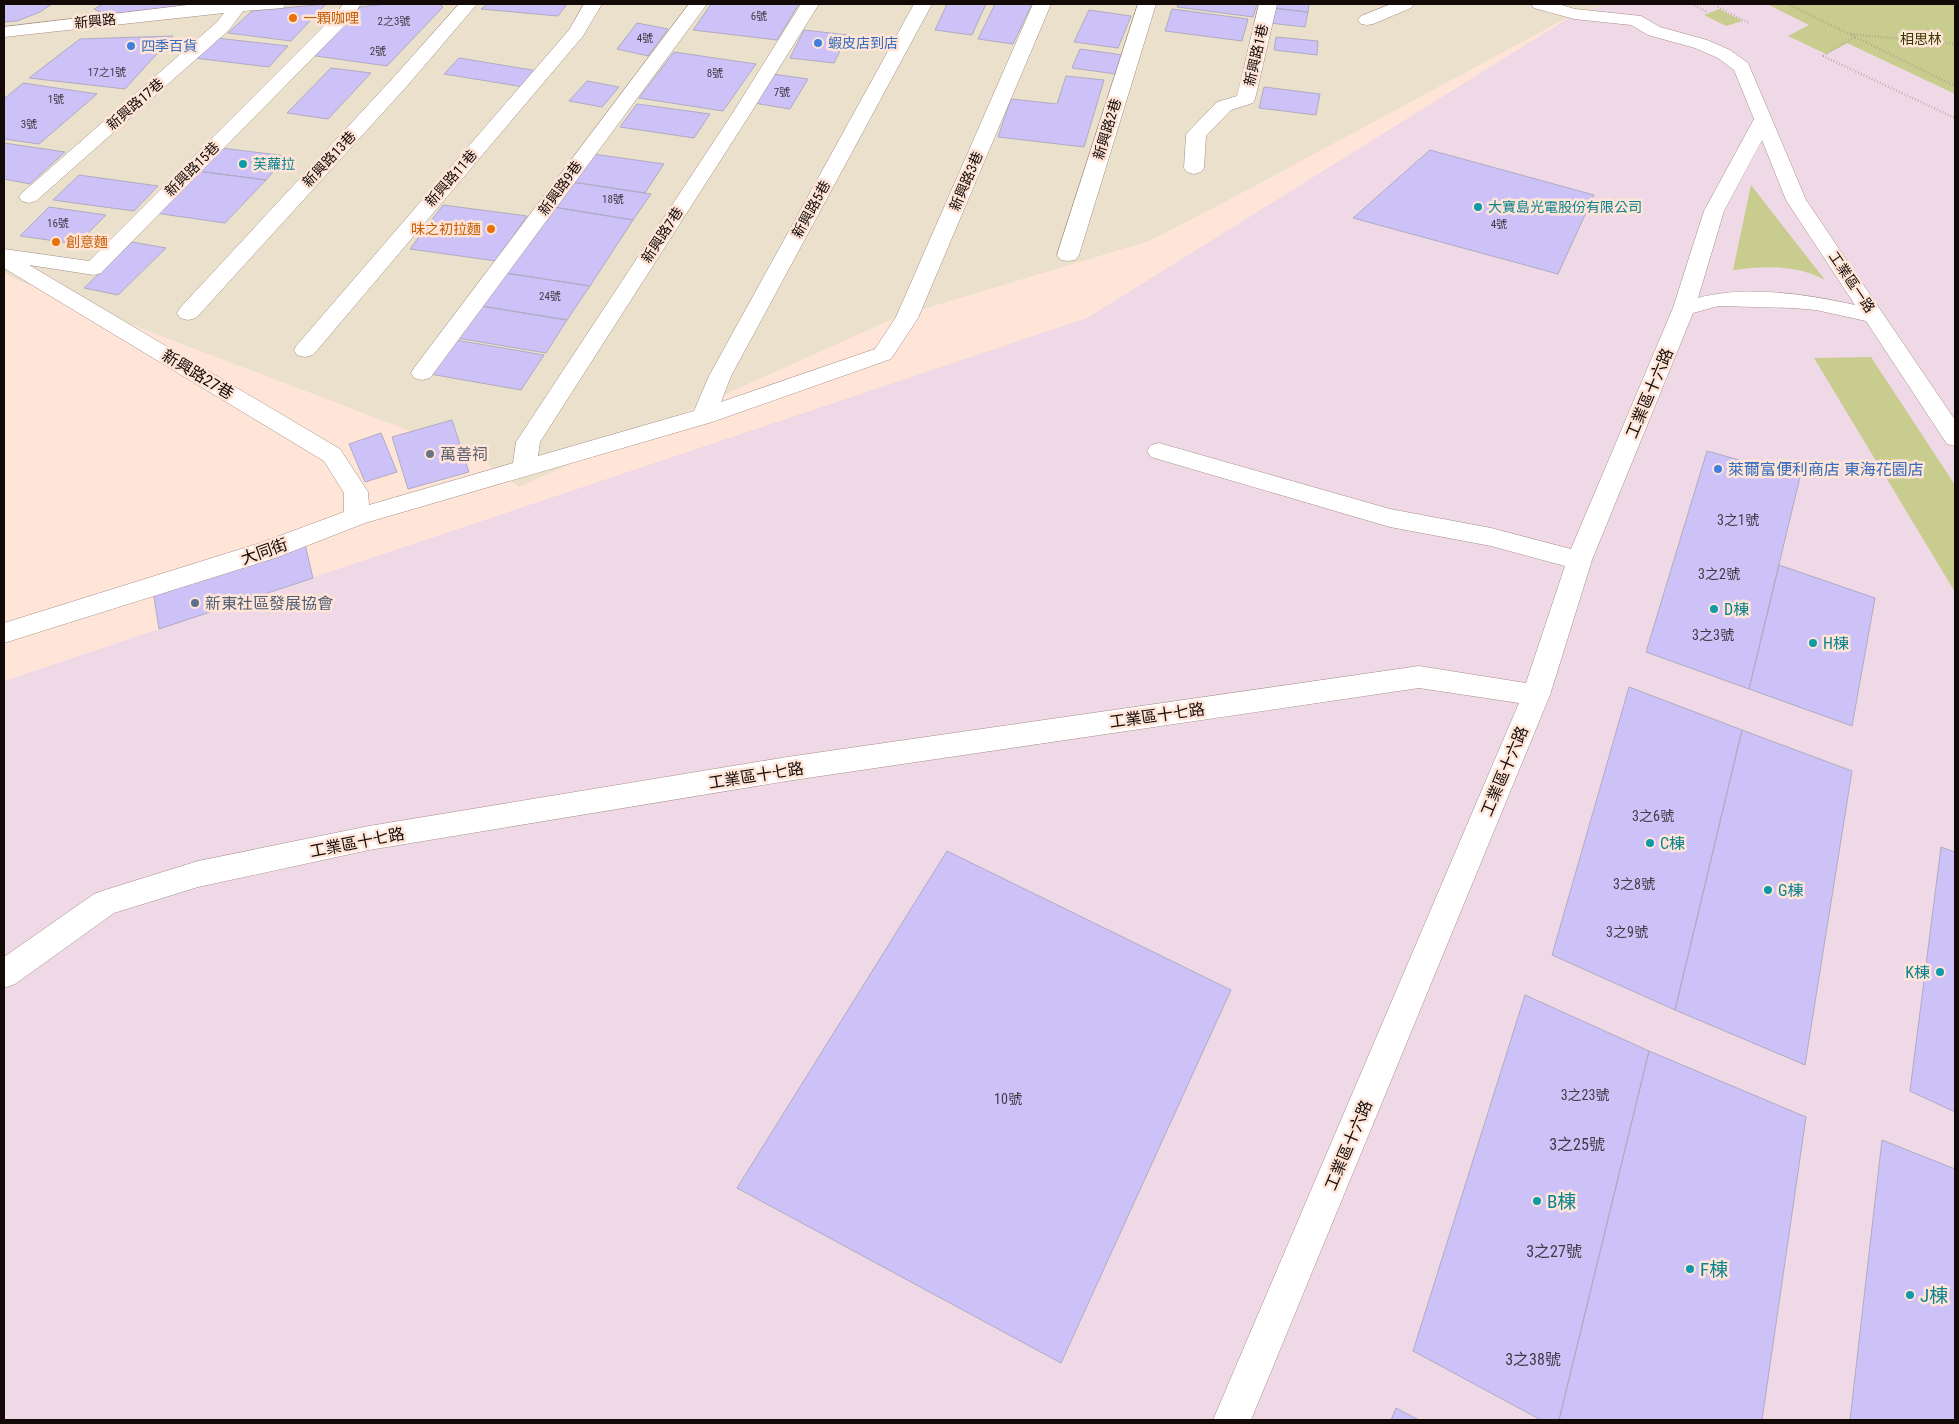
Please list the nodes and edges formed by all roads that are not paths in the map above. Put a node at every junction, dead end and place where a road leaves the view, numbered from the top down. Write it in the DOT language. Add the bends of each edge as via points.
graph roads {
  1 [pos="86,4"];
  2 [pos="277,4"];
  3 [pos="352,4"];
  4 [pos="468,4"];
  5 [pos="593,4"];
  6 [pos="698,4"];
  7 [pos="810,4"];
  8 [pos="923,4"];
  9 [pos="1042,4"];
  10 [pos="1147,4"];
  11 [pos="1268,4"];
  12 [pos="1405,4"];
  13 [pos="1540,4"];
  14 [pos="200,7"];
  15 [pos="237,8"];
  16 [pos="1632,12"];
  17 [pos="1367,20"];
  18 [pos="52,26"];
  19 [pos="4,32"];
  20 [pos="1763,119"];
  21 [pos="1194,168"];
  22 [pos="29,197"];
  23 [pos="4,255"];
  24 [pos="1068,255"];
  25 [pos="4,260"];
  26 [pos="1684,308"];
  27 [pos="188,313"];
  28 [pos="1874,316"];
  29 [pos="305,350"];
  30 [pos="883,354"];
  31 [pos="422,373"];
  32 [pos="704,416"];
  33 [pos="1955,438"];
  34 [pos="1159,451"];
  35 [pos="524,469"];
  36 [pos="357,517"];
  37 [pos="1579,560"];
  38 [pos="4,633"];
  39 [pos="1536,695"];
  40 [pos="4,974"];
  41 [pos="1232,1420"];
  1 -- 18 [label="street"];
  2 -- 15 [label="street, 新興路"];
  3 -- 23 [label="street, 新興路15巷" via="342,18 94,268"];
  4 -- 27 [label="street, 新興路13巷"];
  5 -- 29 [label="street, 新興路11巷" via="577,32"];
  6 -- 31 [label="street, 新興路9巷"];
  7 -- 35 [label="street, 新興路7巷" via="528,442"];
  8 -- 32 [label="street, 新興路5巷" via="720,376"];
  9 -- 30 [label="street, 新興路3巷" via="907,318"];
  10 -- 24 [label="street, 新興路2巷"];
  11 -- 21 [label="street, 新興路1巷" via="1246,99 1224,106 1196,135"];
  12 -- 17 [label="street"];
  13 -- 16 [label="street" via="1574,14"];
  14 -- 15 [label="street, 新興路"];
  14 -- 18 [label="street, 新興路"];
  15 -- 22 [label="street, 新興路17巷" via="223,26"];
  16 -- 20 [label="street, 工業區一路" via="1654,31 1701,44 1724,54 1742,67"];
  18 -- 19 [label="street, 新興路"];
  20 -- 26 [label="street, 工業區十六路" via="1714,211"];
  20 -- 28 [label="street, 工業區一路" via="1796,200"];
  25 -- 36 [label="street, 新興路27巷" via="332,454 356,492"];
  26 -- 28 [label="street" via="1719,299 1794,301"];
  26 -- 37 [label="street, 工業區十六路"];
  28 -- 33 [label="street, 工業區一路"];
  30 -- 32 [label="street, 大同街"];
  32 -- 35 [label="street, 大同街"];
  34 -- 37 [label="street" via="1390,518 1490,537"];
  35 -- 36 [label="street, 大同街"];
  36 -- 38 [label="street, 大同街" via="260,553"];
  37 -- 39 [label="street, 工業區十六路"];
  39 -- 40 [label="street, 工業區十七路" via="1419,677 786,769 369,838 198,874 104,903"];
  39 -- 41 [label="street, 工業區十六路"];
}
